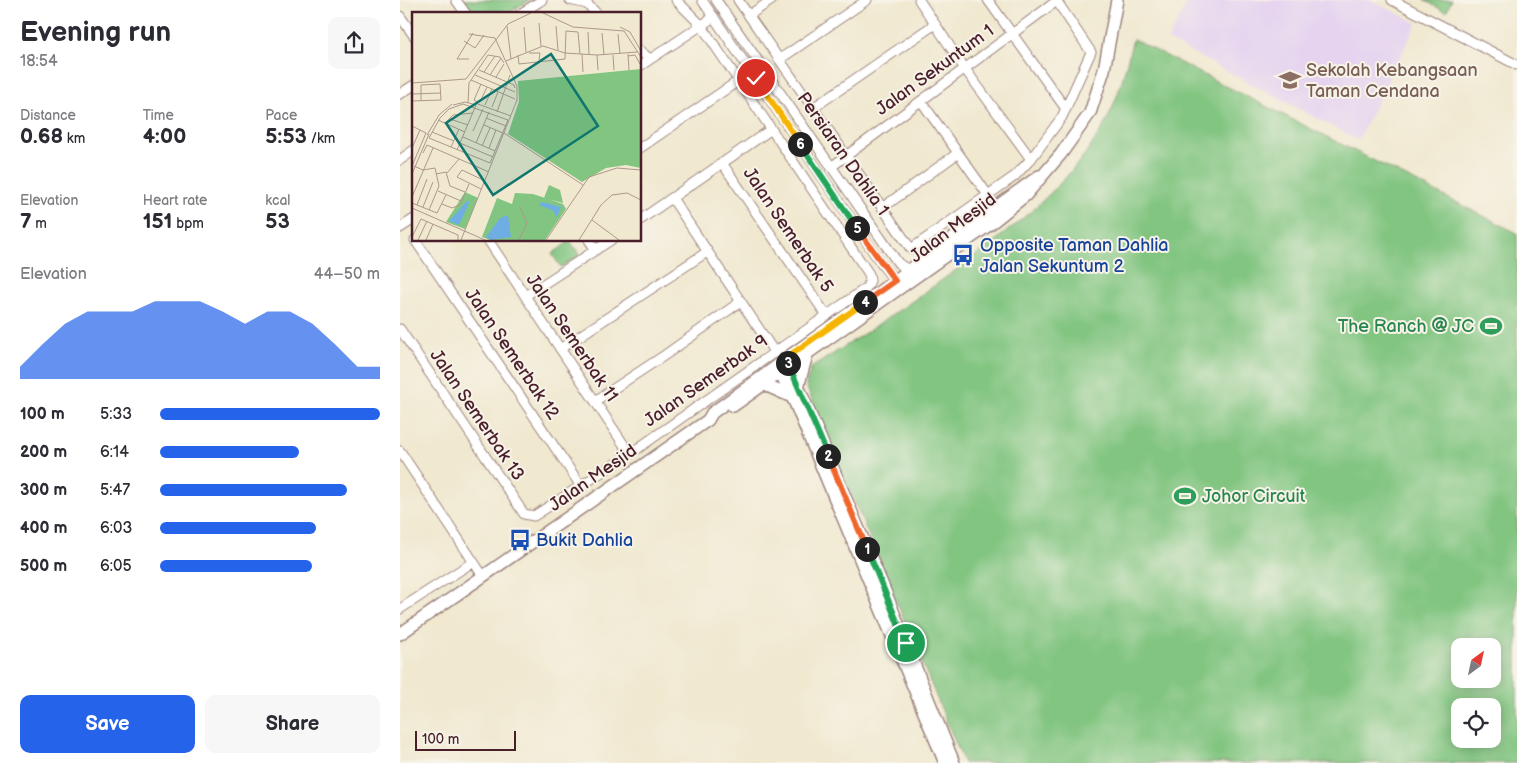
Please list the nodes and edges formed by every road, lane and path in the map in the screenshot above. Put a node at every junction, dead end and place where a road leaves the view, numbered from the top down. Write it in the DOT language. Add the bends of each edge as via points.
graph roads {
  1 [pos="456,0"];
  2 [pos="542,0"];
  3 [pos="570,0"];
  4 [pos="676,0"];
  5 [pos="702,0"];
  6 [pos="716,0"];
  7 [pos="738,0"];
  8 [pos="772,0"];
  9 [pos="867,0"];
  10 [pos="919,0"];
  11 [pos="988,0"];
  12 [pos="1057,0"];
  13 [pos="1117,0"];
  14 [pos="1392,0"];
  15 [pos="465,12"];
  16 [pos="523,12"];
  17 [pos="595,12"];
  18 [pos="749,15"];
  19 [pos="400,16"];
  20 [pos="714,17"];
  21 [pos="935,24"];
  22 [pos="701,25"];
  23 [pos="403,26"];
  24 [pos="1011,34"];
  25 [pos="641,52"];
  26 [pos="650,59"];
  27 [pos="780,59"];
  28 [pos="641,65"];
  29 [pos="1517,65"];
  30 [pos="965,69"];
  31 [pos="738,81"];
  32 [pos="412,86"];
  33 [pos="400,94"];
  34 [pos="922,102"];
  35 [pos="814,108"];
  36 [pos="1066,109"];
  37 [pos="770,130"];
  38 [pos="641,147"];
  39 [pos="412,151"];
  40 [pos="958,154"];
  41 [pos="846,156"];
  42 [pos="400,160"];
  43 [pos="1031,160"];
  44 [pos="722,163"];
  45 [pos="830,167"];
  46 [pos="1040,176"];
  47 [pos="988,195"];
  48 [pos="672,198"];
  49 [pos="885,206"];
  50 [pos="641,219"];
  51 [pos="402,226"];
  52 [pos="412,236"];
  53 [pos="416,241"];
  54 [pos="489,241"];
  55 [pos="590,241"];
  56 [pos="610,241"];
  57 [pos="596,250"];
  58 [pos="706,252"];
  59 [pos="893,254"];
  60 [pos="881,263"];
  61 [pos="914,268"];
  62 [pos="900,283"];
  63 [pos="525,296"];
  64 [pos="740,302"];
  65 [pos="827,316"];
  66 [pos="400,329"];
  67 [pos="560,349"];
  68 [pos="775,353"];
  69 [pos="807,355"];
  70 [pos="783,366"];
  71 [pos="765,384"];
  72 [pos="798,387"];
  73 [pos="792,397"];
  74 [pos="595,401"];
  75 [pos="708,420"];
  76 [pos="400,451"];
  77 [pos="630,454"];
  78 [pos="581,486"];
  79 [pos="529,516"];
  80 [pos="473,562"];
  81 [pos="483,576"];
  82 [pos="401,606"];
  83 [pos="400,634"];
  84 [pos="945,763"];
  85 [pos="954,763"];
  1 -- 15 [label="street"];
  2 -- 16 [label="street"];
  3 -- 17 [label="street" via="587,4"];
  4 -- 22 [label="street"];
  5 -- 20 [label="street, Persiaran Dahlia 1"];
  6 -- 45 [label="street, Persiaran Dahlia 1"];
  7 -- 18 [label="street"];
  8 -- 18 [label="street"];
  9 -- 27 [label="street"];
  10 -- 21 [label="street"];
  11 -- 24 [label="street"];
  12 -- 24 [label="street, Jalan Sekuntum 1"];
  12 -- 36 [label="street" via="1091,52"];
  13 -- 46 [label="main road, Jalan Mesjid" via="1104,70 1090,113 1061,154"];
  14 -- 29 [label="street"];
  18 -- 27 [label="street"];
  19 -- 23 [label="street"];
  20 -- 22 [label="street"];
  20 -- 60 [label="street, Persiaran Dahlia 1"];
  21 -- 30 [label="street"];
  21 -- 35 [label="street"];
  22 -- 26 [label="street"];
  22 -- 31 [label="street"];
  24 -- 30 [label="street, Jalan Sekuntum 1"];
  24 -- 36 [label="street"];
  25 -- 26 [label="street"];
  26 -- 28 [label="street"];
  27 -- 35 [label="street"];
  30 -- 34 [label="street, Jalan Sekuntum 1"];
  30 -- 43 [label="street"];
  31 -- 37 [label="street"];
  31 -- 38 [label="street"];
  32 -- 33 [label="street"];
  34 -- 40 [label="street"];
  34 -- 41 [label="street, Jalan Sekuntum 1"];
  35 -- 41 [label="street"];
  36 -- 43 [label="street"];
  37 -- 44 [label="street"];
  37 -- 65 [label="street, Jalan Semerbak 9" via="870,274 866,288"];
  39 -- 42 [label="street"];
  40 -- 47 [label="street"];
  40 -- 49 [label="street"];
  41 -- 45 [label="street, Jalan Sekuntum 1"];
  41 -- 47 [label="street" via="911,249"];
  43 -- 47 [label="street"];
  44 -- 48 [label="street"];
  44 -- 65 [label="street, Jalan Semerbak 5"];
  45 -- 59 [label="street, Persiaran Dahlia 1"];
  46 -- 61 [label="main road, Jalan Mesjid"];
  46 -- 62 [label="main road, Jalan Mesjid" via="1026,195 989,225"];
  48 -- 50 [label="street"];
  48 -- 58 [label="street"];
  51 -- 52 [label="street, Jalan Semerbak 12"];
  53 -- 78 [label="street, Jalan Semerbak 12"];
  54 -- 63 [label="street, Jalan Semerbak 11"];
  55 -- 57 [label="street"];
  56 -- 57 [label="street"];
  57 -- 63 [label="street"];
  58 -- 64 [label="street"];
  58 -- 67 [label="street"];
  59 -- 60 [label="street" via="890,264"];
  59 -- 61 [label="street, Persiaran Dahlia 1" via="901,267"];
  60 -- 62 [label="street, Persiaran Dahlia 1"];
  61 -- 62 [label="main road, Jalan Mesjid"];
  62 -- 69 [label="main road, Jalan Mesjid"];
  62 -- 70 [label="main road, Jalan Mesjid"];
  63 -- 67 [label="street, Jalan Semerbak 11"];
  64 -- 68 [label="street"];
  64 -- 74 [label="street"];
  65 -- 68 [label="street, Jalan Semerbak 9"];
  66 -- 79 [label="street, Jalan Semerbak 13" via="524,514"];
  67 -- 74 [label="street, Jalan Semerbak 11"];
  68 -- 77 [label="street, Jalan Semerbak 9"];
  69 -- 70 [label="main road, Jalan Mesjid"];
  69 -- 72 [label="main road"];
  70 -- 71 [label="main road, Jalan Mesjid"];
  70 -- 72 [label="main road"];
  70 -- 73 [label="main road"];
  70 -- 75 [label="main road, Jalan Mesjid" via="712,413"];
  71 -- 73 [label="main road"];
  71 -- 75 [label="main road, Jalan Mesjid"];
  72 -- 85 [label="main road"];
  73 -- 84 [label="main road"];
  74 -- 77 [label="street, Jalan Semerbak 11"];
  75 -- 81 [label="main road, Jalan Mesjid"];
  76 -- 80 [label="street"];
  77 -- 78 [label="street, Jalan Semerbak 9"];
  78 -- 79 [label="street, Jalan Semerbak 9"];
  80 -- 81 [label="street"];
  80 -- 82 [label="street"];
  81 -- 83 [label="main road, Jalan Mesjid"];
}
